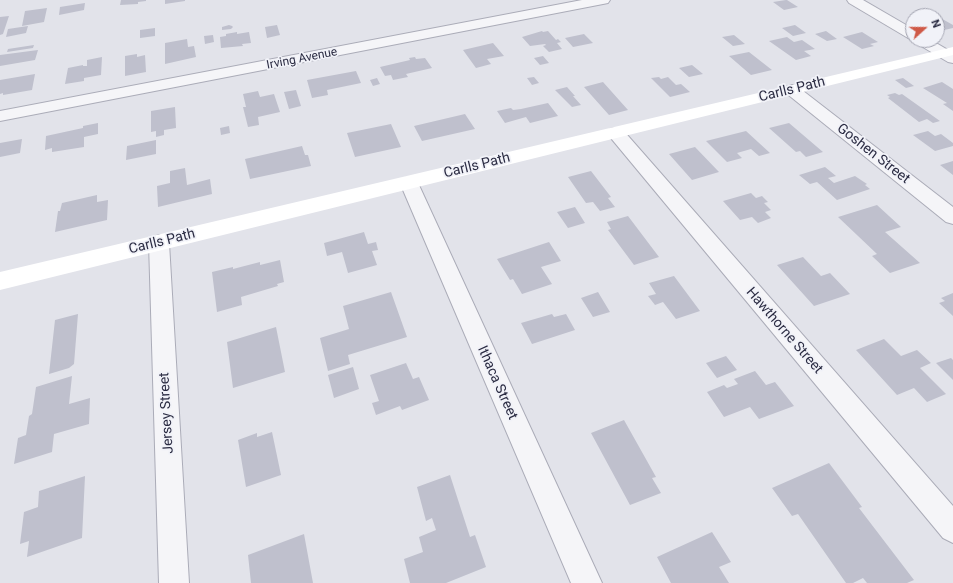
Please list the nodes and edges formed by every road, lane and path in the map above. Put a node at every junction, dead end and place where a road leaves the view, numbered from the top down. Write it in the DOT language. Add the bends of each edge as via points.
graph roads {
  1 [pos="603,0"];
  2 [pos="854,0"];
  3 [pos="905,30"];
  4 [pos="938,48"];
  5 [pos="950,54"];
  6 [pos="792,90"];
  7 [pos="0,116"];
  8 [pos="616,133"];
  9 [pos="409,182"];
  10 [pos="953,217"];
  11 [pos="159,243"];
  12 [pos="0,281"];
  13 [pos="953,528"];
  14 [pos="174,583"];
  15 [pos="587,583"];
  1 -- 7 [label="street, Irving Avenue"];
  2 -- 3 [label="street"];
  4 -- 5 [label="street"];
  5 -- 6 [label="street, Carlls Path"];
  6 -- 8 [label="street, Carlls Path"];
  6 -- 10 [label="street, Goshen Street"];
  8 -- 9 [label="street, Carlls Path"];
  8 -- 13 [label="street, Hawthorne Street"];
  9 -- 11 [label="street, Carlls Path"];
  9 -- 15 [label="street, Ithaca Street"];
  11 -- 12 [label="street, Carlls Path"];
  11 -- 14 [label="street, Jersey Street"];
}
